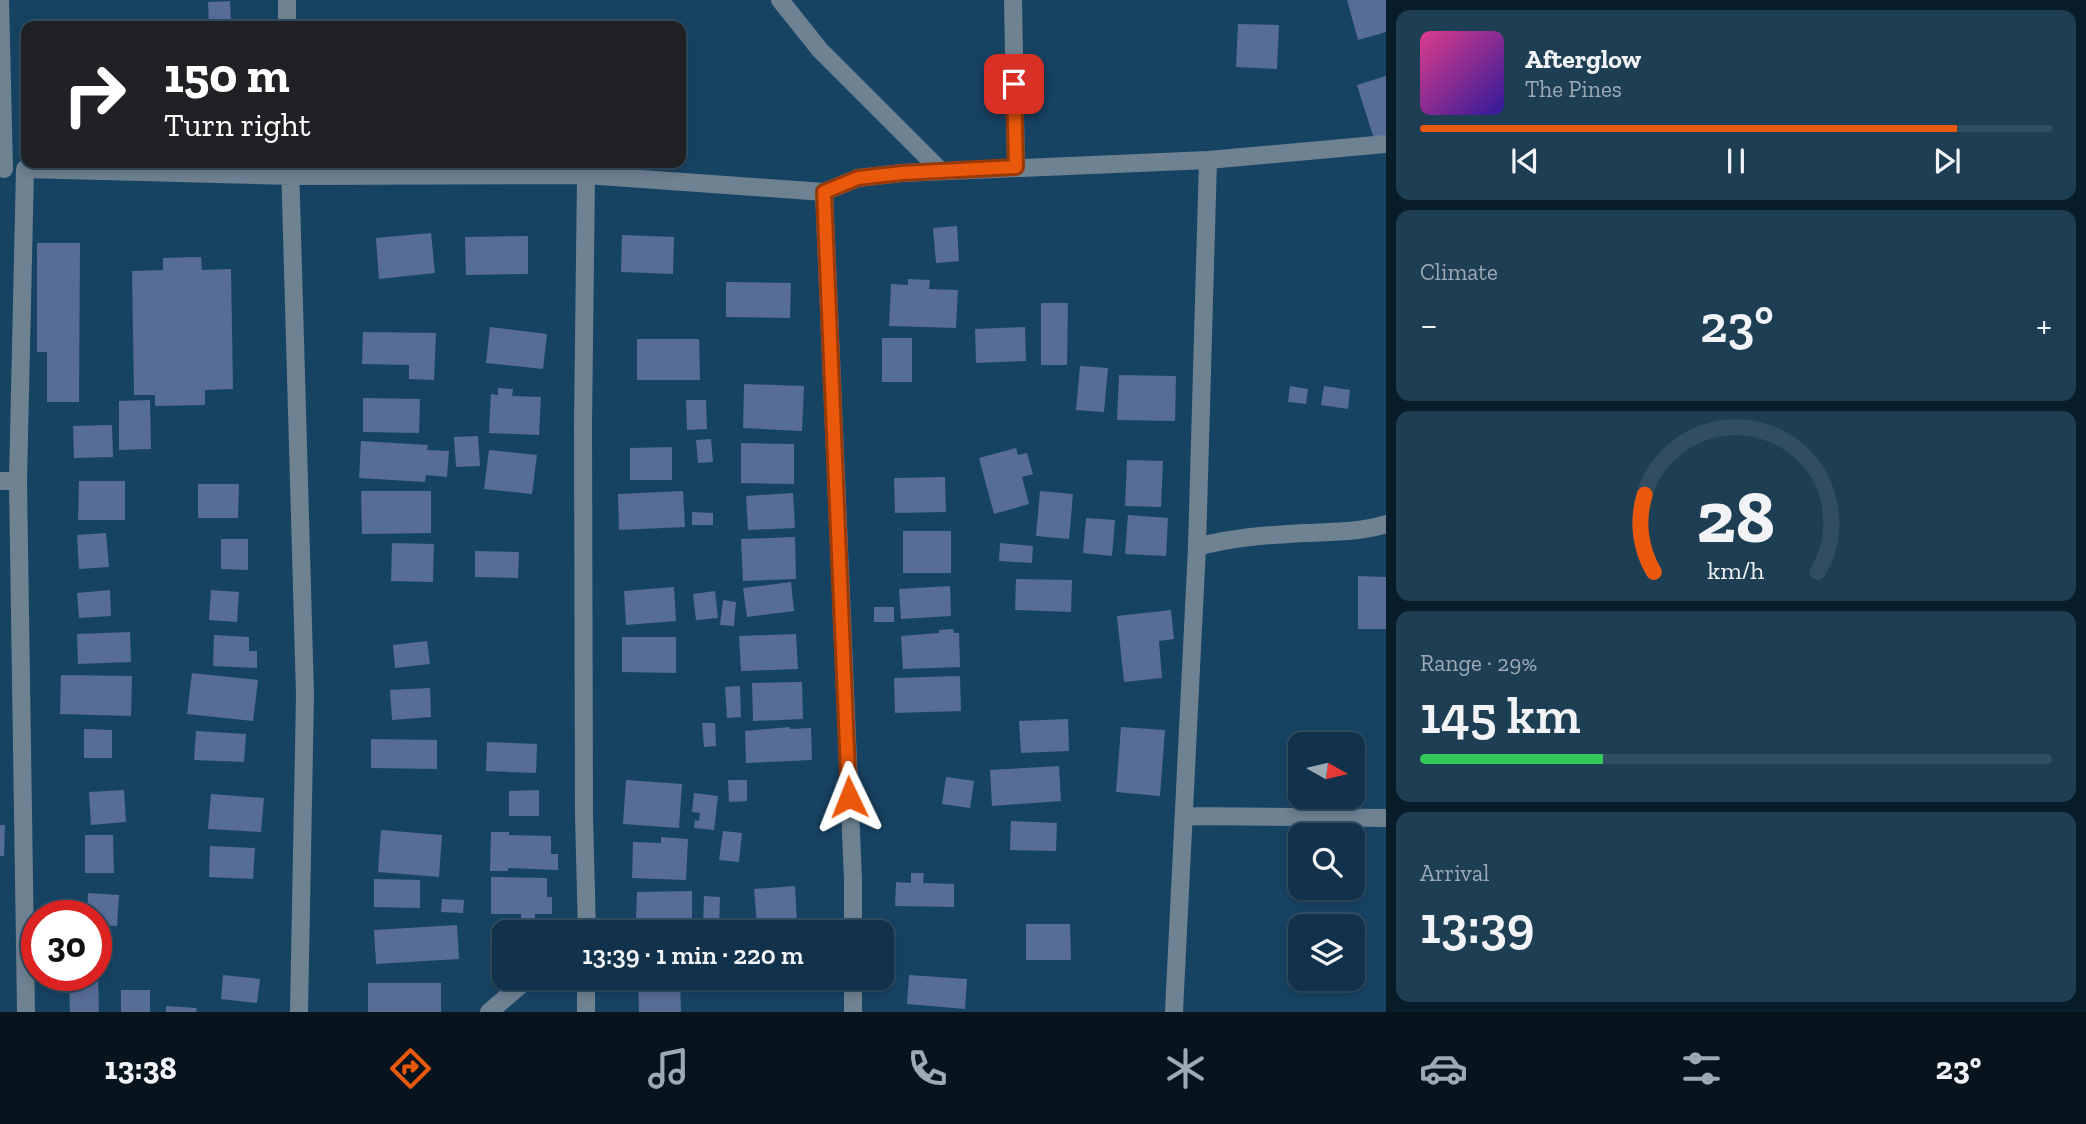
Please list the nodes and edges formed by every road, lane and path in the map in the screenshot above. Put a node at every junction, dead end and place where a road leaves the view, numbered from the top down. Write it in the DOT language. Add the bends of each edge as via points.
graph roads {
  1 [pos="0,0"];
  2 [pos="286,0"];
  3 [pos="780,0"];
  4 [pos="1013,0"];
  5 [pos="287,21"];
  6 [pos="1386,144"];
  7 [pos="1208,160"];
  8 [pos="1016,167"];
  9 [pos="2,169"];
  10 [pos="25,169"];
  11 [pos="290,169"];
  12 [pos="942,171"];
  13 [pos="586,175"];
  14 [pos="824,192"];
  15 [pos="0,481"];
  16 [pos="18,481"];
  17 [pos="1386,524"];
  18 [pos="1197,547"];
  19 [pos="1185,816"];
  20 [pos="1386,818"];
  21 [pos="587,920"];
  22 [pos="852,920"];
  23 [pos="515,990"];
  24 [pos="586,990"];
  25 [pos="853,990"];
  26 [pos="26,1012"];
  27 [pos="299,1012"];
  28 [pos="489,1012"];
  29 [pos="586,1012"];
  30 [pos="853,1012"];
  31 [pos="1174,1012"];
  1 -- 9 [label="street"];
  2 -- 5 [label="street"];
  3 -- 12 [label="street" via="820,50"];
  4 -- 8 [label="street"];
  6 -- 7 [label="street"];
  7 -- 8 [label="street"];
  7 -- 18 [label="street"];
  8 -- 12 [label="street"];
  9 -- 10 [label="street"];
  10 -- 11 [label="street"];
  10 -- 16 [label="street"];
  11 -- 13 [label="street"];
  11 -- 27 [label="street" via="305,695"];
  12 -- 14 [label="street" via="858,178"];
  13 -- 14 [label="street"];
  13 -- 21 [label="street" via="583,760"];
  14 -- 22 [label="street"];
  15 -- 16 [label="street"];
  16 -- 26 [label="street"];
  17 -- 18 [label="street" via="1368,530 1257,535"];
  18 -- 19 [label="street"];
  19 -- 20 [label="street"];
  19 -- 31 [label="street"];
  23 -- 28 [label="street"];
  24 -- 29 [label="street"];
  25 -- 30 [label="street"];
}
